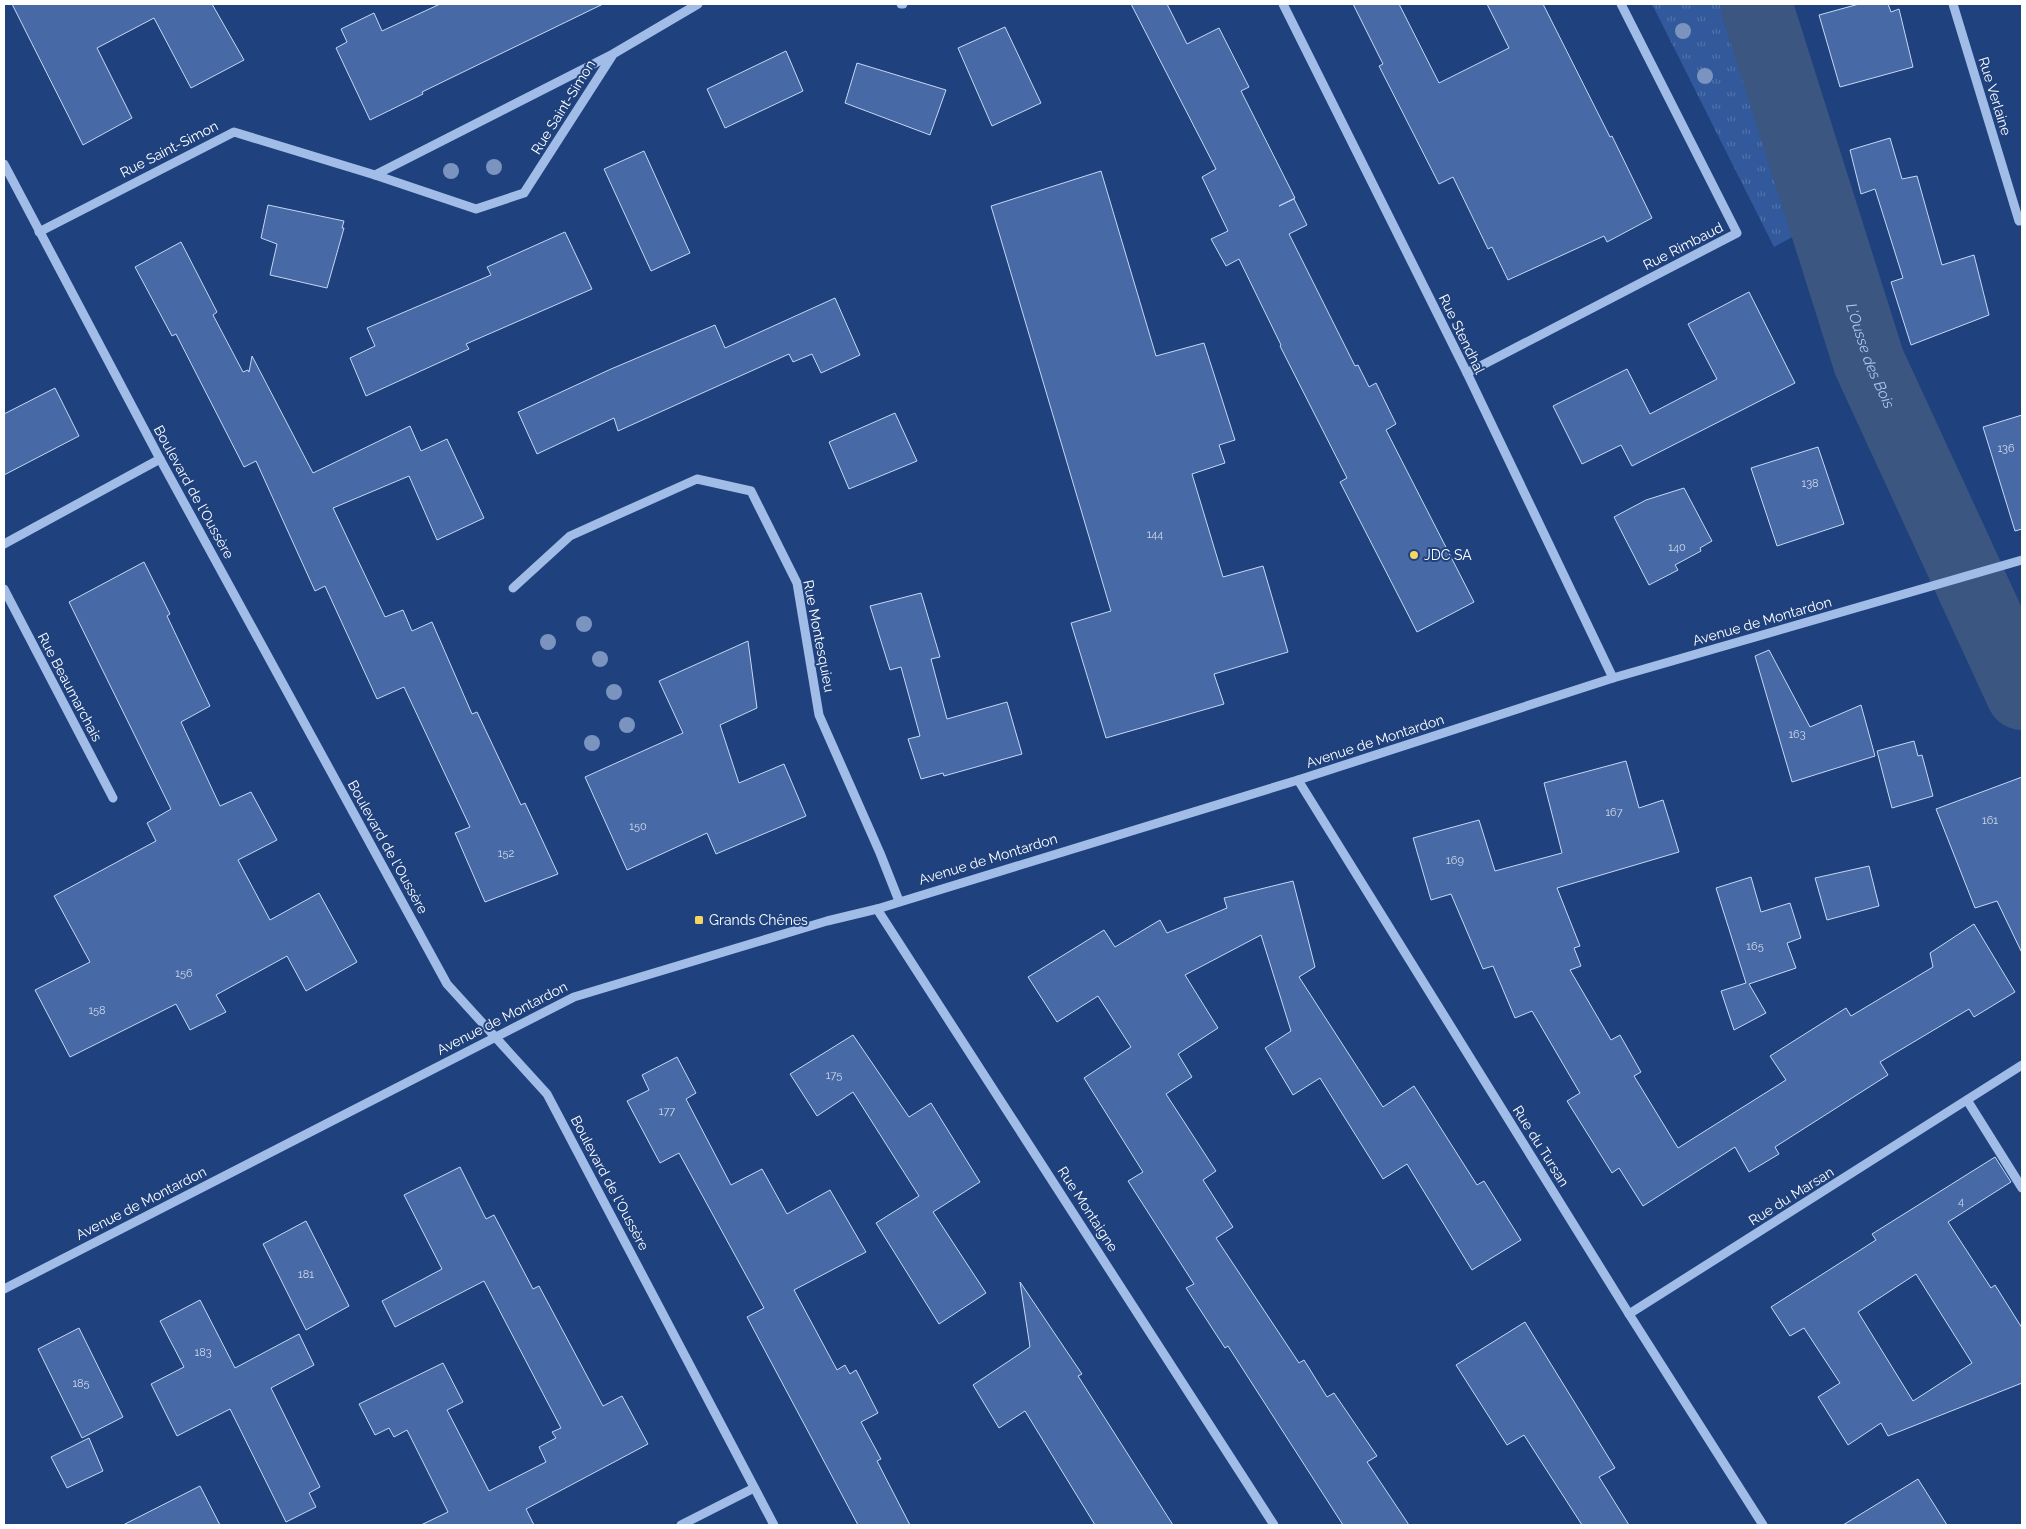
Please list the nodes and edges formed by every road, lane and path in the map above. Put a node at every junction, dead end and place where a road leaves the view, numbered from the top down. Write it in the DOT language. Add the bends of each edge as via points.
graph roads {
  1 [pos="698,4"];
  2 [pos="1283,4"];
  3 [pos="1621,4"];
  4 [pos="1953,4"];
  5 [pos="613,54"];
  6 [pos="4,164"];
  7 [pos="376,175"];
  8 [pos="2022,220"];
  9 [pos="39,232"];
  10 [pos="1467,373"];
  11 [pos="160,459"];
  12 [pos="4,544"];
  13 [pos="2022,560"];
  14 [pos="4,588"];
  15 [pos="514,588"];
  16 [pos="1613,678"];
  17 [pos="1298,780"];
  18 [pos="112,798"];
  19 [pos="899,901"];
  20 [pos="877,909"];
  21 [pos="496,1036"];
  22 [pos="2022,1065"];
  23 [pos="1967,1100"];
  24 [pos="2022,1188"];
  25 [pos="4,1289"];
  26 [pos="1629,1314"];
  27 [pos="754,1488"];
  28 [pos="681,1525"];
  29 [pos="774,1525"];
  30 [pos="1274,1525"];
  31 [pos="1763,1525"];
  1 -- 5 [label="street, Rue Saint-Simon"];
  2 -- 10 [label="street, Rue Stendhal"];
  3 -- 10 [label="street, Rue Rimbaud" via="1737,233"];
  4 -- 8 [label="street, Rue Verlaine" via="2018,221"];
  5 -- 7 [label="street, Rue Saint-Simon"];
  5 -- 7 [label="street, Rue Saint-Simon" via="524,193 476,209"];
  6 -- 9 [label="street, Boulevard de l'Oussère"];
  7 -- 9 [label="street, Rue Saint-Simon" via="234,132"];
  9 -- 11 [label="street, Boulevard de l'Oussère"];
  10 -- 16 [label="street, Rue Stendhal"];
  11 -- 12 [label="street"];
  11 -- 21 [label="street, Boulevard de l'Oussère" via="447,984"];
  13 -- 16 [label="street, Avenue de Montardon"];
  14 -- 18 [label="street, Rue Beaumarchais"];
  15 -- 19 [label="street, Rue Montesquieu" via="570,536 697,479 751,491 797,583 819,715"];
  16 -- 17 [label="street, Avenue de Montardon"];
  17 -- 19 [label="street, Avenue de Montardon"];
  17 -- 26 [label="street, Rue du Tursan"];
  19 -- 20 [label="street, Avenue de Montardon"];
  20 -- 21 [label="street, Avenue de Montardon" via="574,997"];
  20 -- 30 [label="street, Rue Montaigne"];
  21 -- 25 [label="street, Avenue de Montardon"];
  21 -- 27 [label="street, Boulevard de l'Oussère" via="547,1094"];
  22 -- 23 [label="street, Rue du Marsan"];
  23 -- 24 [label="street"];
  23 -- 26 [label="street, Rue du Marsan"];
  26 -- 31 [label="street, Rue du Tursan"];
  27 -- 28 [label="street"];
  27 -- 29 [label="street, Boulevard de l'Oussère"];
}
